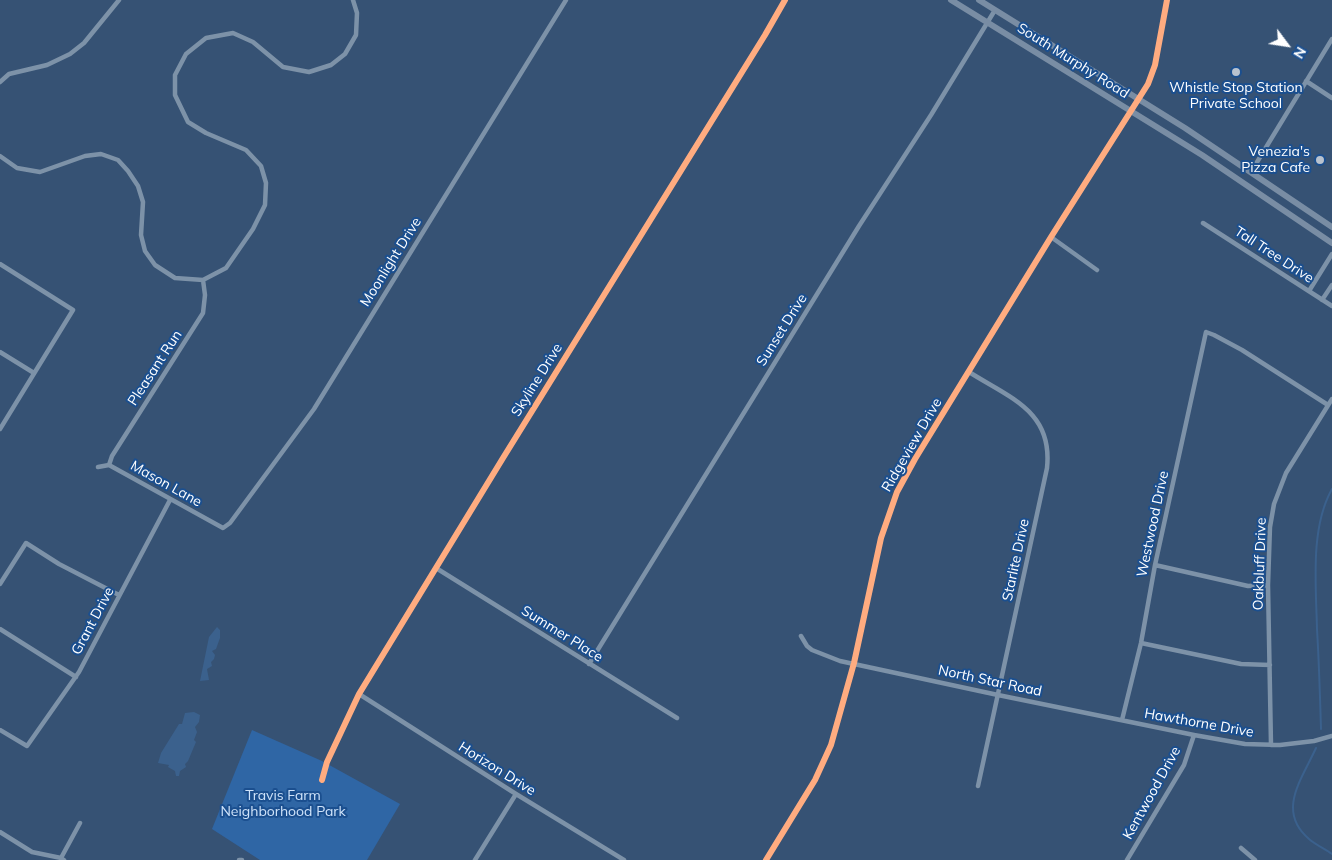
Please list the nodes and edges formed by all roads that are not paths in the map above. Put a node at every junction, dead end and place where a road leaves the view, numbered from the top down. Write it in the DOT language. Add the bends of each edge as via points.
graph roads {
  1 [pos="119,0"];
  2 [pos="353,0"];
  3 [pos="566,0"];
  4 [pos="785,0"];
  5 [pos="951,0"];
  6 [pos="979,0"];
  7 [pos="1167,0"];
  8 [pos="995,10"];
  9 [pos="987,22"];
  10 [pos="1332,40"];
  11 [pos="1306,81"];
  12 [pos="0,82"];
  13 [pos="1332,98"];
  14 [pos="1138,100"];
  15 [pos="1130,111"];
  16 [pos="0,156"];
  17 [pos="1251,172"];
  18 [pos="1203,223"];
  19 [pos="1332,227"];
  20 [pos="1050,237"];
  21 [pos="1332,243"];
  22 [pos="1332,254"];
  23 [pos="0,264"];
  24 [pos="1098,270"];
  25 [pos="203,280"];
  26 [pos="1332,285"];
  27 [pos="1309,291"];
  28 [pos="1322,300"];
  29 [pos="1332,306"];
  30 [pos="0,352"];
  31 [pos="969,372"];
  32 [pos="34,374"];
  33 [pos="1332,399"];
  34 [pos="1328,405"];
  35 [pos="0,429"];
  36 [pos="109,465"];
  37 [pos="98,467"];
  38 [pos="170,500"];
  39 [pos="223,528"];
  40 [pos="1155,565"];
  41 [pos="436,568"];
  42 [pos="0,584"];
  43 [pos="1268,585"];
  44 [pos="119,595"];
  45 [pos="0,629"];
  46 [pos="801,636"];
  47 [pos="1141,643"];
  48 [pos="854,663"];
  49 [pos="589,664"];
  50 [pos="1270,665"];
  51 [pos="76,676"];
  52 [pos="359,694"];
  53 [pos="998,695"];
  54 [pos="677,718"];
  55 [pos="1122,720"];
  56 [pos="0,730"];
  57 [pos="1194,735"];
  58 [pos="1332,736"];
  59 [pos="1272,745"];
  60 [pos="322,780"];
  61 [pos="978,786"];
  62 [pos="516,794"];
  63 [pos="80,823"];
  64 [pos="0,832"];
  65 [pos="1241,848"];
  66 [pos="62,859"];
  67 [pos="475,860"];
  68 [pos="624,860"];
  69 [pos="766,860"];
  70 [pos="1127,860"];
  71 [pos="1256,860"];
  1 -- 12 [label="street" via="84,43 70,54 47,65 9,74"];
  2 -- 25 [label="street" via="357,12 356,35 345,54 331,65 309,72 283,67 253,42 233,33 206,38 186,54 175,75 175,95 188,122 246,150 261,166 266,182 265,205 252,229 226,268"];
  3 -- 39 [label="street, Moonlight Drive" via="309,417"];
  4 -- 41 [label="street, Skyline Drive"];
  5 -- 9 [label="main road, South Murphy Road"];
  6 -- 8 [label="main road, South Murphy Road"];
  7 -- 14 [label="street, Ridgeview Drive" via="1155,66"];
  8 -- 9 [label="street, Sunset Drive"];
  8 -- 14 [label="main road, South Murphy Road"];
  9 -- 15 [label="main road, South Murphy Road"];
  9 -- 49 [label="street, Sunset Drive"];
  10 -- 11 [label="street"];
  11 -- 13 [label="street"];
  11 -- 17 [label="street"];
  14 -- 15 [label="street, Ridgeview Drive"];
  14 -- 17 [label="main road, South Murphy Road"];
  15 -- 20 [label="street, Ridgeview Drive"];
  15 -- 21 [label="main road, South Murphy Road" via="1202,155"];
  16 -- 25 [label="street" via="17,168 40,172 85,156 101,154 118,160 138,186 143,202 141,235 145,251 154,265 175,278"];
  17 -- 19 [label="main road, South Murphy Road"];
  18 -- 27 [label="street, Tall Tree Drive"];
  20 -- 24 [label="street"];
  20 -- 31 [label="street, Ridgeview Drive"];
  22 -- 27 [label="street"];
  23 -- 32 [label="street" via="74,310"];
  25 -- 36 [label="street, Pleasant Run" via="203,313"];
  26 -- 28 [label="street"];
  27 -- 28 [label="street, Tall Tree Drive"];
  28 -- 29 [label="street, Tall Tree Drive"];
  30 -- 32 [label="street"];
  31 -- 48 [label="street, Ridgeview Drive" via="915,459 890,511 881,538"];
  31 -- 53 [label="street, Starlite Drive" via="1031,412 1044,434 1048,455"];
  32 -- 35 [label="street"];
  33 -- 34 [label="street, Oakbluff Drive"];
  34 -- 40 [label="street, Westwood Drive" via="1242,350 1206,332"];
  34 -- 43 [label="street, Oakbluff Drive" via="1280,486 1270,527"];
  36 -- 37 [label="street, Mason Lane"];
  36 -- 38 [label="street, Mason Lane"];
  38 -- 39 [label="street, Mason Lane"];
  38 -- 44 [label="street, Grant Drive"];
  40 -- 43 [label="street" via="1248,586"];
  40 -- 47 [label="street, Westwood Drive"];
  41 -- 49 [label="street, Summer Place"];
  41 -- 52 [label="street, Skyline Drive"];
  42 -- 44 [label="street" via="26,544"];
  43 -- 50 [label="street, Oakbluff Drive"];
  44 -- 51 [label="street, Grant Drive"];
  45 -- 51 [label="street"];
  46 -- 48 [label="street, North Star Road" via="807,646 817,652"];
  47 -- 50 [label="street" via="1241,664"];
  47 -- 55 [label="street, Westwood Drive"];
  48 -- 53 [label="street, North Star Road"];
  48 -- 69 [label="street, Ridgeview Drive" via="827,756"];
  49 -- 54 [label="street, Summer Place"];
  50 -- 59 [label="street, Oakbluff Drive"];
  51 -- 56 [label="street, Grant Drive" via="27,746"];
  52 -- 60 [label="street, Skyline Drive" via="327,762"];
  52 -- 62 [label="street, Horizon Drive"];
  53 -- 55 [label="street, North Star Road"];
  53 -- 61 [label="street, Starlite Drive"];
  55 -- 57 [label="street, Hawthorne Drive"];
  57 -- 59 [label="street, Hawthorne Drive"];
  57 -- 70 [label="street, Kentwood Drive" via="1184,765"];
  58 -- 59 [label="street, Hawthorne Drive"];
  62 -- 67 [label="street"];
  62 -- 68 [label="street, Horizon Drive"];
  63 -- 66 [label="street"];
  64 -- 66 [label="street" via="32,852"];
  65 -- 71 [label="street"];
}
